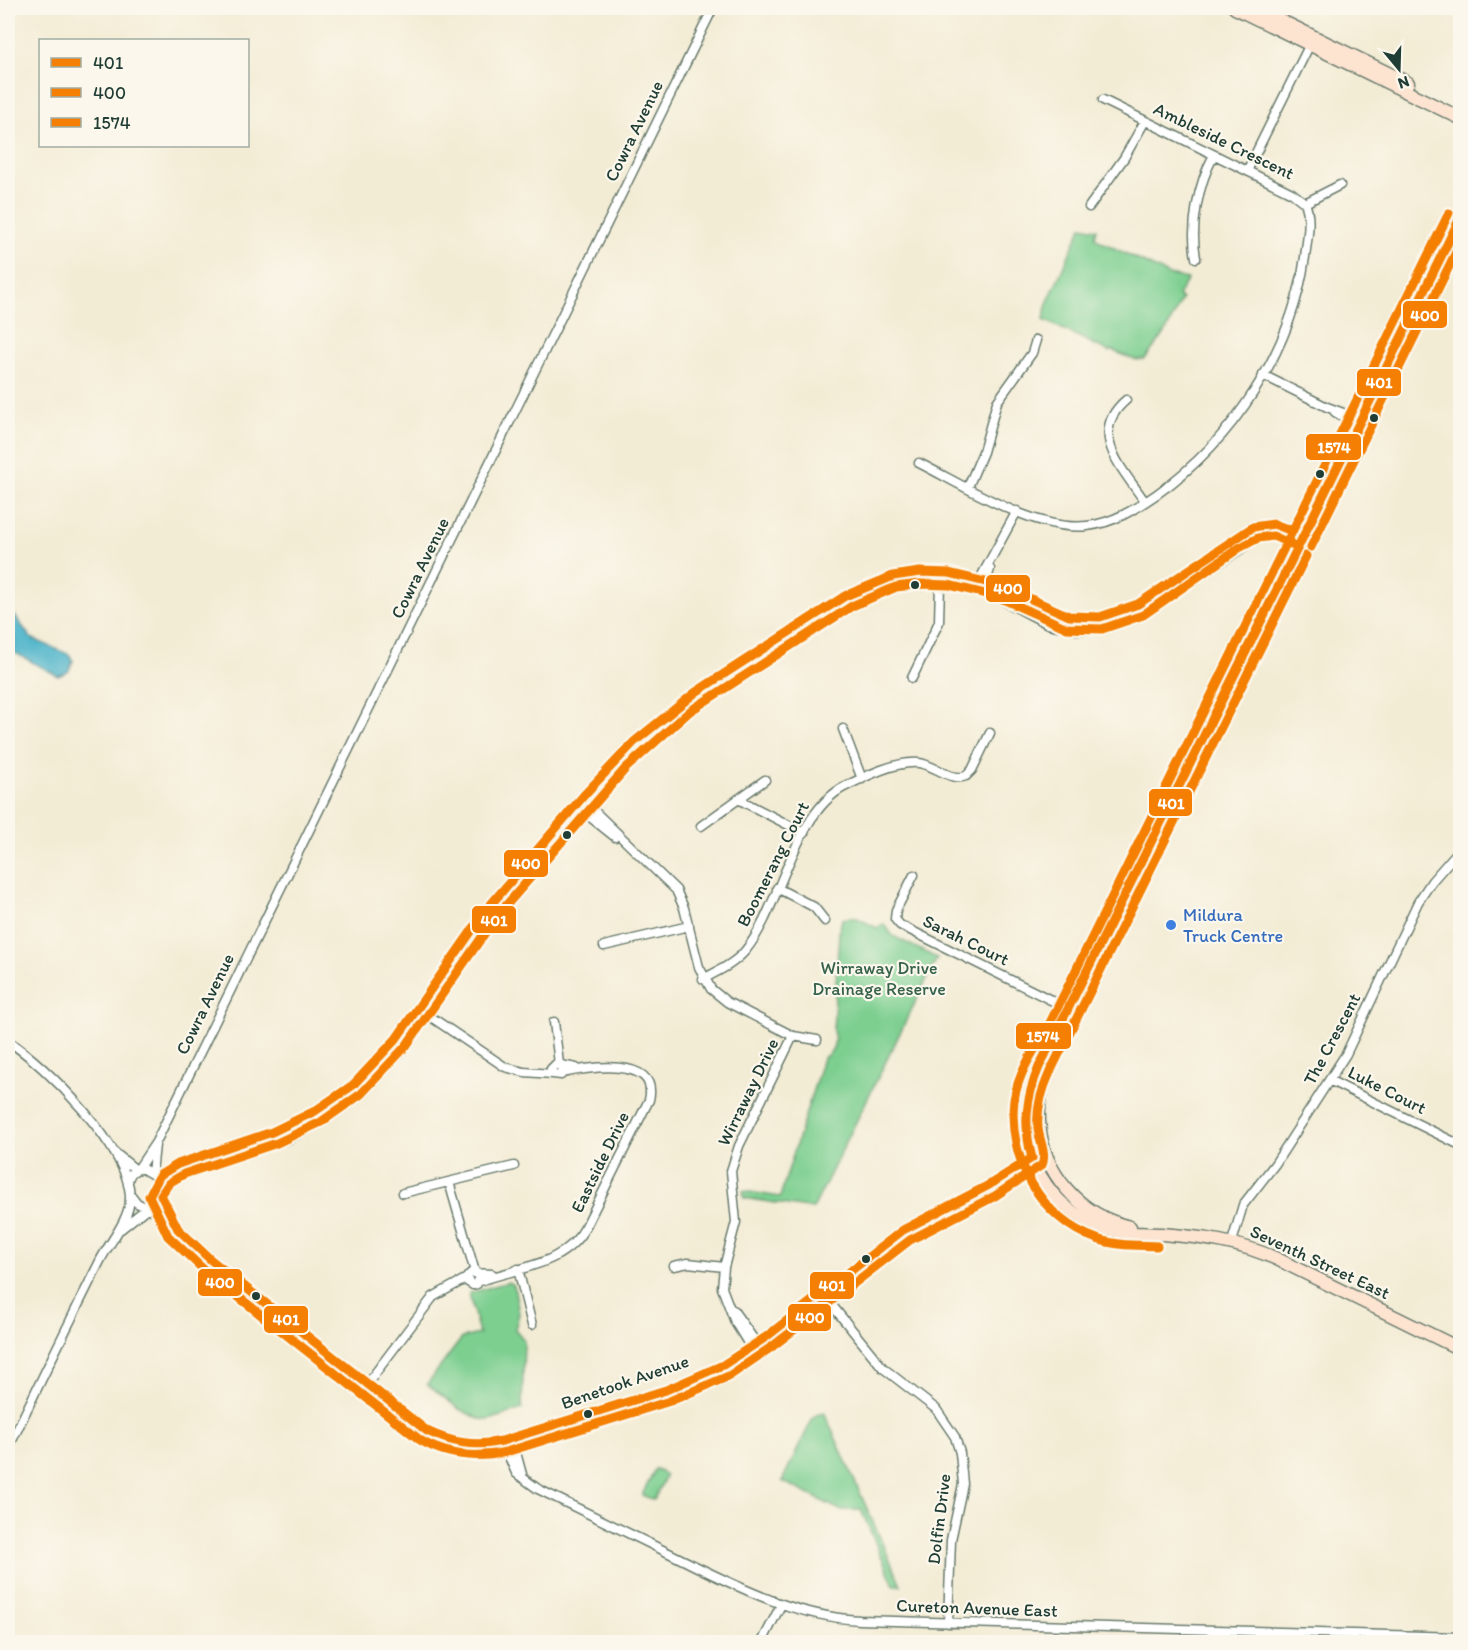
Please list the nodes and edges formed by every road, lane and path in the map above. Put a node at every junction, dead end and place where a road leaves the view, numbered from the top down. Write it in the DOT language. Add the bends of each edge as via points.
graph roads {
  1 [pos="713,8"];
  2 [pos="1247,9"];
  3 [pos="1312,40"];
  4 [pos="1103,100"];
  5 [pos="1461,109"];
  6 [pos="1461,118"];
  7 [pos="1145,121"];
  8 [pos="1214,155"];
  9 [pos="1247,171"];
  10 [pos="1341,185"];
  11 [pos="1305,203"];
  12 [pos="1089,207"];
  13 [pos="1461,218"];
  14 [pos="1196,258"];
  15 [pos="1036,340"];
  16 [pos="1263,375"];
  17 [pos="1126,400"];
  18 [pos="1360,423"];
  19 [pos="919,463"];
  20 [pos="968,487"];
  21 [pos="1146,502"];
  22 [pos="1017,511"];
  23 [pos="1299,547"];
  24 [pos="940,583"];
  25 [pos="979,591"];
  26 [pos="912,678"];
  27 [pos="843,729"];
  28 [pos="990,733"];
  29 [pos="862,779"];
  30 [pos="765,780"];
  31 [pos="738,799"];
  32 [pos="587,810"];
  33 [pos="701,826"];
  34 [pos="804,833"];
  35 [pos="1461,849"];
  36 [pos="914,875"];
  37 [pos="777,888"];
  38 [pos="825,921"];
  39 [pos="689,926"];
  40 [pos="604,946"];
  41 [pos="704,980"];
  42 [pos="1069,1010"];
  43 [pos="426,1018"];
  44 [pos="554,1022"];
  45 [pos="793,1036"];
  46 [pos="1055,1039"];
  47 [pos="817,1040"];
  48 [pos="8,1041"];
  49 [pos="557,1068"];
  50 [pos="1331,1081"];
  51 [pos="156,1142"];
  52 [pos="1461,1145"];
  53 [pos="112,1149"];
  54 [pos="1032,1158"];
  55 [pos="1048,1159"];
  56 [pos="514,1166"];
  57 [pos="137,1169"];
  58 [pos="1037,1171"];
  59 [pos="184,1174"];
  60 [pos="153,1175"];
  61 [pos="449,1182"];
  62 [pos="129,1189"];
  63 [pos="403,1193"];
  64 [pos="161,1194"];
  65 [pos="147,1208"];
  66 [pos="917,1222"];
  67 [pos="178,1229"];
  68 [pos="116,1233"];
  69 [pos="1157,1234"];
  70 [pos="1232,1242"];
  71 [pos="674,1266"];
  72 [pos="724,1267"];
  73 [pos="519,1269"];
  74 [pos="473,1277"];
  75 [pos="822,1293"];
  76 [pos="532,1325"];
  77 [pos="754,1346"];
  78 [pos="1461,1348"];
  79 [pos="365,1383"];
  80 [pos="512,1438"];
  81 [pos="501,1442"];
  82 [pos="8,1449"];
  83 [pos="523,1479"];
  84 [pos="781,1605"];
  85 [pos="948,1623"];
  86 [pos="1461,1637"];
  87 [pos="762,1642"];
  1 -- 51 [label="street, Cowra Avenue"];
  2 -- 3 [label="main road"];
  3 -- 5 [label="main road"];
  3 -- 6 [label="main road"];
  3 -- 9 [label="street"];
  4 -- 7 [label="street, Ambleside Crescent"];
  7 -- 8 [label="street, Ambleside Crescent"];
  7 -- 12 [label="street"];
  8 -- 9 [label="street, Ambleside Crescent"];
  8 -- 14 [label="street" via="1199,197"];
  9 -- 11 [label="street, Ambleside Crescent"];
  10 -- 11 [label="street"];
  11 -- 16 [label="street, Ambleside Crescent" via="1308,229 1299,285 1283,335"];
  13 -- 18 [label="main road"];
  15 -- 20 [label="street" via="1032,353 997,402"];
  16 -- 18 [label="street"];
  16 -- 21 [label="street, Ambleside Crescent" via="1212,446"];
  17 -- 21 [label="street" via="1112,417 1108,439"];
  18 -- 23 [label="main road"];
  19 -- 20 [label="street, Ambleside Crescent"];
  20 -- 22 [label="street, Ambleside Crescent"];
  21 -- 22 [label="street, Ambleside Crescent" via="1107,522 1074,527 1046,523"];
  22 -- 25 [label="street"];
  23 -- 25 [label="street" via="1273,536 1254,540 1142,615 1105,629 1077,630 1048,624"];
  23 -- 42 [label="main road"];
  24 -- 25 [label="street"];
  24 -- 26 [label="street" via="939,622"];
  24 -- 32 [label="street" via="898,586 853,603 678,720 624,768"];
  27 -- 29 [label="street"];
  28 -- 29 [label="street, Boomerang Court" via="972,770 963,778 912,763"];
  29 -- 34 [label="street, Boomerang Court" via="825,800"];
  30 -- 31 [label="street"];
  31 -- 33 [label="street"];
  31 -- 34 [label="street"];
  32 -- 39 [label="street" via="664,875 676,890"];
  32 -- 43 [label="street" via="479,939"];
  34 -- 37 [label="street, Boomerang Court"];
  35 -- 50 [label="street, The Crescent" via="1418,902"];
  36 -- 42 [label="street, Sarah Court" via="896,910 895,919 900,925"];
  37 -- 38 [label="street" via="814,908"];
  37 -- 41 [label="street, Boomerang Court" via="746,950"];
  39 -- 40 [label="street"];
  39 -- 41 [label="street"];
  41 -- 45 [label="street, Wirraway Drive" via="727,1002"];
  42 -- 46 [label="main road"];
  43 -- 49 [label="street, Eastside Drive" via="505,1067 524,1072"];
  43 -- 59 [label="street" via="376,1082 324,1121 270,1147"];
  44 -- 49 [label="street"];
  45 -- 47 [label="street, Wirraway Drive"];
  45 -- 72 [label="street, Wirraway Drive" via="732,1161 730,1183 736,1222"];
  46 -- 54 [label="main road" via="1039,1064 1028,1095 1025,1126"];
  46 -- 55 [label="main road" via="1039,1103 1041,1138"];
  48 -- 53 [label="street" via="63,1088"];
  49 -- 73 [label="street, Eastside Drive" via="621,1067 642,1075 650,1086 649,1100 581,1236 558,1257"];
  50 -- 52 [label="street, Luke Court"];
  50 -- 70 [label="street, The Crescent" via="1243,1205"];
  51 -- 57 [label="street"];
  51 -- 60 [label="street"];
  53 -- 57 [label="street"];
  53 -- 62 [label="street"];
  54 -- 55 [label="street"];
  54 -- 58 [label="main road, Seventh Street East"];
  54 -- 66 [label="street, Benetook Avenue"];
  55 -- 58 [label="street, Benetook Avenue"];
  55 -- 69 [label="main road, Seventh Street East" via="1065,1187 1090,1210 1122,1225"];
  56 -- 61 [label="street"];
  57 -- 60 [label="street"];
  57 -- 62 [label="street" via="129,1178"];
  58 -- 66 [label="street, Benetook Avenue"];
  58 -- 69 [label="main road, Seventh Street East" via="1056,1198 1080,1217 1109,1230"];
  59 -- 60 [label="street"];
  59 -- 64 [label="street" via="169,1183"];
  60 -- 64 [label="street"];
  61 -- 63 [label="street"];
  61 -- 74 [label="street"];
  62 -- 65 [label="street" via="137,1203"];
  62 -- 68 [label="street" via="127,1211"];
  64 -- 65 [label="street" via="158,1202"];
  64 -- 67 [label="street"];
  65 -- 67 [label="street"];
  65 -- 68 [label="street"];
  66 -- 75 [label="street, Benetook Avenue"];
  67 -- 79 [label="street" via="233,1279"];
  68 -- 82 [label="street"];
  69 -- 70 [label="main road, Seventh Street East"];
  70 -- 78 [label="main road, Seventh Street East" via="1277,1259"];
  71 -- 72 [label="street" via="695,1263"];
  72 -- 77 [label="street, Wirraway Drive" via="722,1288 727,1303"];
  73 -- 74 [label="street, Eastside Drive"];
  73 -- 76 [label="street"];
  74 -- 79 [label="street, Eastside Drive" via="433,1297"];
  75 -- 77 [label="street, Benetook Avenue"];
  75 -- 85 [label="street, Dolfin Drive" via="883,1368 936,1409 955,1437 963,1485 951,1540"];
  77 -- 80 [label="street, Benetook Avenue" via="683,1384"];
  79 -- 81 [label="street" via="427,1431 446,1440 478,1445"];
  80 -- 81 [label="street"];
  80 -- 83 [label="street"];
  81 -- 83 [label="street, Cureton Avenue East" via="512,1467"];
  83 -- 84 [label="street, Cureton Avenue East"];
  84 -- 85 [label="street, Cureton Avenue East" via="838,1619"];
  84 -- 87 [label="street"];
  85 -- 86 [label="street, Cureton Avenue East"];
}
